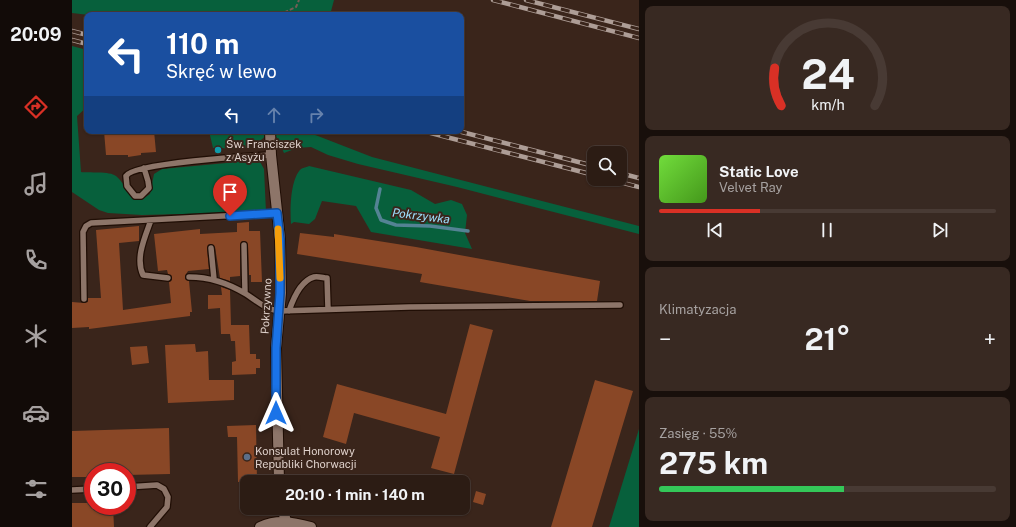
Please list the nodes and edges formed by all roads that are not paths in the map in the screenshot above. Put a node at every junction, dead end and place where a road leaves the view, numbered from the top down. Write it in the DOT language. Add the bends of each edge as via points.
graph roads {
  1 [pos="270,134"];
  2 [pos="271,155"];
  3 [pos="144,168"];
  4 [pos="277,213"];
  5 [pos="151,220"];
  6 [pos="244,245"];
  7 [pos="211,248"];
  8 [pos="189,277"];
  9 [pos="168,278"];
  10 [pos="214,279"];
  11 [pos="245,293"];
  12 [pos="84,299"];
  13 [pos="620,305"];
  14 [pos="328,309"];
  15 [pos="284,311"];
  16 [pos="279,475"];
  17 [pos="136,486"];
  18 [pos="84,489"];
  19 [pos="72,490"];
  20 [pos="284,515"];
  21 [pos="286,521"];
  22 [pos="150,527"];
  23 [pos="260,527"];
  24 [pos="311,527"];
  1 -- 2 [label="street, Pokrzywno"];
  2 -- 3 [label="lane"];
  2 -- 4 [label="street, Pokrzywno"];
  3 -- 3 [label="lane" via="130,171 126,176 129,191 138,197 145,194 149,188"];
  4 -- 5 [label="lane"];
  4 -- 15 [label="street, Pokrzywno"];
  5 -- 9 [label="lane" via="140,252 141,270 143,275"];
  5 -- 12 [label="lane" via="91,223 86,226 83,232"];
  6 -- 11 [label="lane"];
  7 -- 10 [label="lane"];
  8 -- 10 [label="lane"];
  10 -- 11 [label="lane"];
  11 -- 15 [label="lane" via="264,307"];
  13 -- 14 [label="lane"];
  14 -- 15 [label="lane"];
  14 -- 15 [label="lane" via="328,278 314,277 303,285"];
  15 -- 16 [label="street, Pokrzywno" via="276,355"];
  17 -- 22 [label="lane" via="157,485 164,489 168,498 167,506"];
  18 -- 19 [label="lane"];
  20 -- 21 [label="street"];
  21 -- 23 [label="street"];
  21 -- 24 [label="street"];
}
